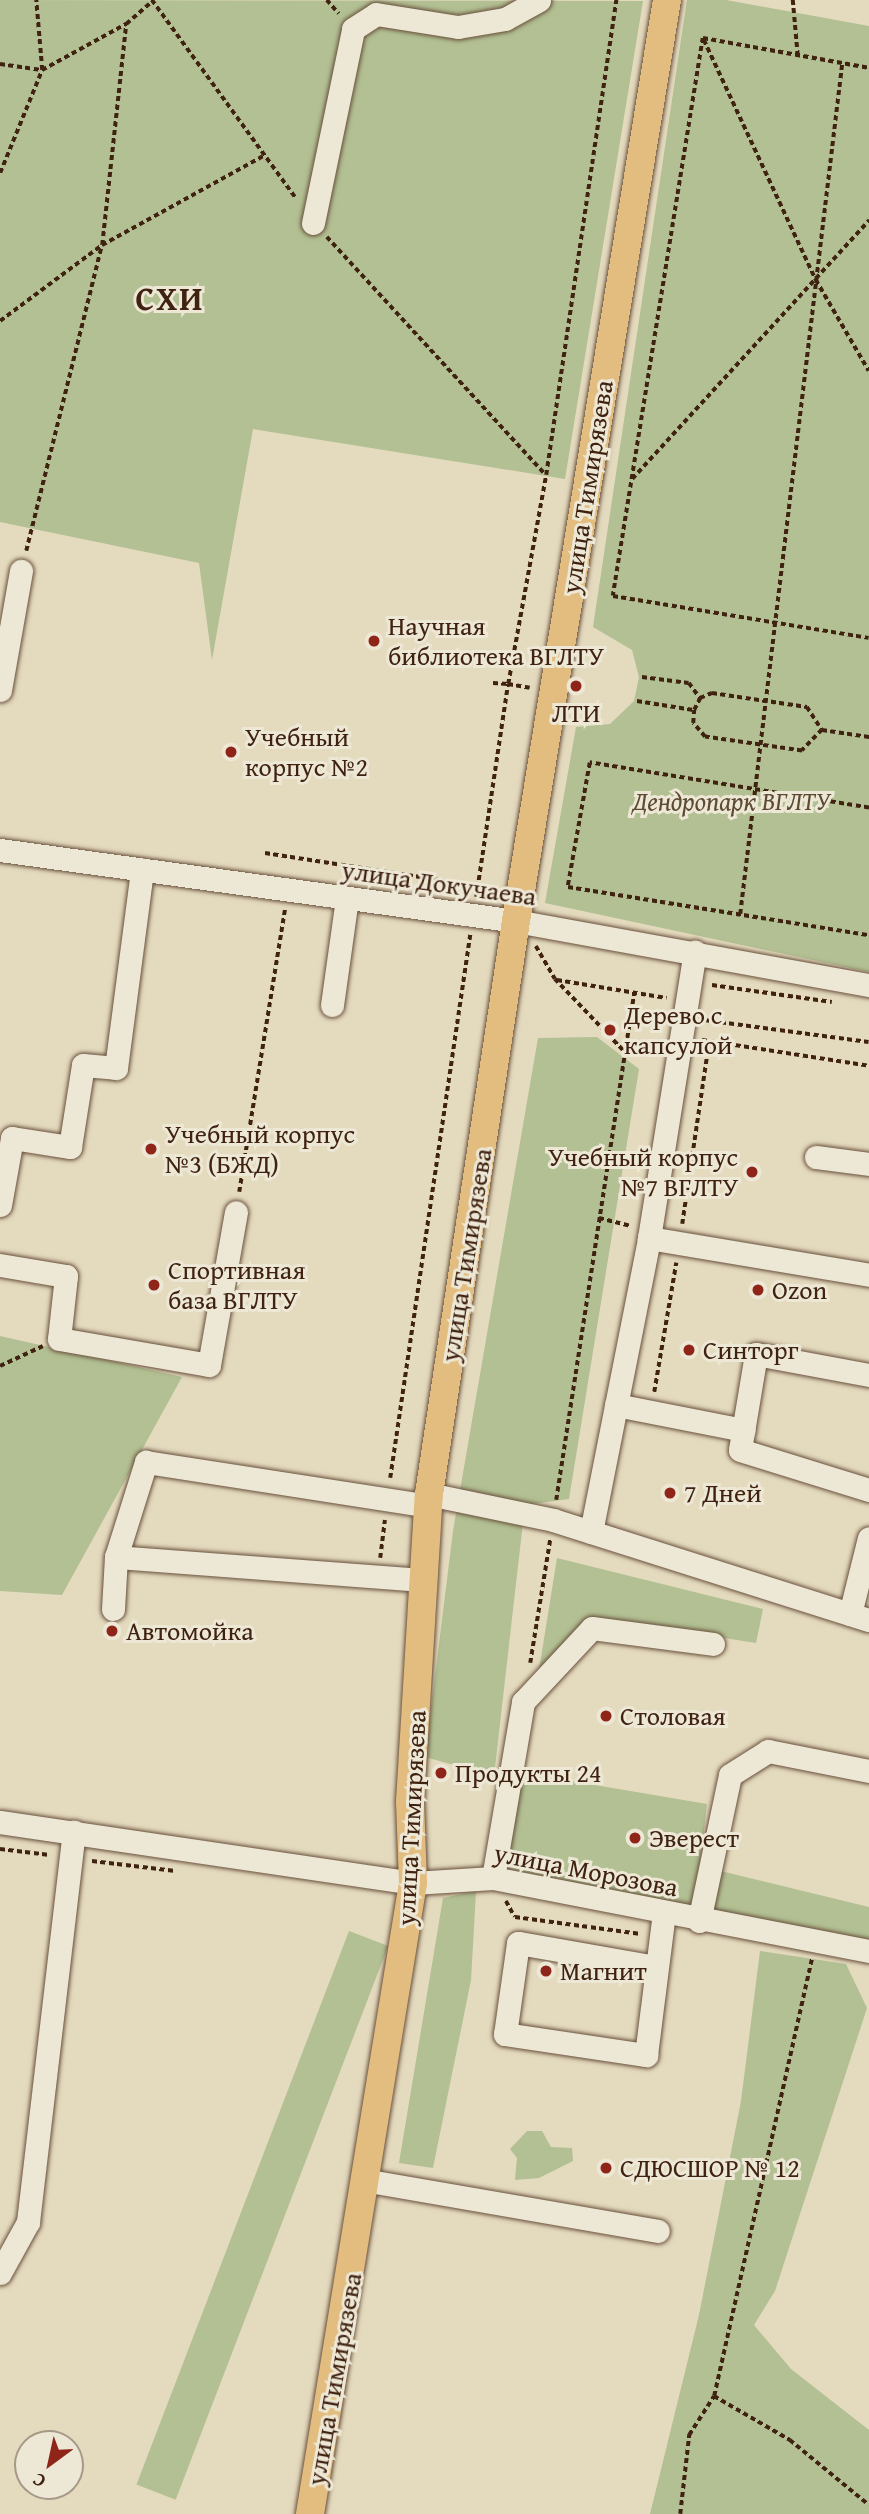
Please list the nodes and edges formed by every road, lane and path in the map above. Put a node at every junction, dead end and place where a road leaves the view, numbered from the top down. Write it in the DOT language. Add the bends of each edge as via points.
graph roads {
  1 [pos="36,0"];
  2 [pos="152,0"];
  3 [pos="539,0"];
  4 [pos="616,0"];
  5 [pos="667,0"];
  6 [pos="793,0"];
  7 [pos="126,24"];
  8 [pos="704,38"];
  9 [pos="798,56"];
  10 [pos="0,64"];
  11 [pos="842,64"];
  12 [pos="869,68"];
  13 [pos="42,70"];
  14 [pos="265,155"];
  15 [pos="0,173"];
  16 [pos="869,220"];
  17 [pos="313,223"];
  18 [pos="102,245"];
  19 [pos="816,280"];
  20 [pos="0,321"];
  21 [pos="869,371"];
  22 [pos="546,475"];
  23 [pos="632,480"];
  24 [pos="21,571"];
  25 [pos="775,623"];
  26 [pos="869,638"];
  27 [pos="642,677"];
  28 [pos="493,683"];
  29 [pos="508,684"];
  30 [pos="0,690"];
  31 [pos="553,691"];
  32 [pos="700,698"];
  33 [pos="637,701"];
  34 [pos="766,701"];
  35 [pos="694,710"];
  36 [pos="822,730"];
  37 [pos="869,737"];
  38 [pos="761,745"];
  39 [pos="755,789"];
  40 [pos="869,808"];
  41 [pos="0,850"];
  42 [pos="265,853"];
  43 [pos="142,870"];
  44 [pos="478,886"];
  45 [pos="288,890"];
  46 [pos="347,898"];
  47 [pos="740,914"];
  48 [pos="473,915"];
  49 [pos="516,921"];
  50 [pos="869,935"];
  51 [pos="695,952"];
  52 [pos="869,985"];
  53 [pos="634,993"];
  54 [pos="841,1003"];
  55 [pos="332,1005"];
  56 [pos="685,1009"];
  57 [pos="709,1041"];
  58 [pos="869,1042"];
  59 [pos="625,1053"];
  60 [pos="869,1066"];
  61 [pos="816,1157"];
  62 [pos="869,1164"];
  63 [pos="0,1205"];
  64 [pos="236,1212"];
  65 [pos="599,1218"];
  66 [pos="649,1234"];
  67 [pos="679,1244"];
  68 [pos="0,1265"];
  69 [pos="869,1275"];
  70 [pos="58,1339"];
  71 [pos="0,1366"];
  72 [pos="869,1375"];
  73 [pos="654,1392"];
  74 [pos="616,1405"];
  75 [pos="744,1430"];
  76 [pos="869,1490"];
  77 [pos="387,1499"];
  78 [pos="429,1500"];
  79 [pos="553,1520"];
  80 [pos="591,1532"];
  81 [pos="869,1538"];
  82 [pos="116,1557"];
  83 [pos="424,1580"];
  84 [pos="377,1581"];
  85 [pos="113,1609"];
  86 [pos="860,1617"];
  87 [pos="713,1644"];
  88 [pos="523,1702"];
  89 [pos="869,1771"];
  90 [pos="0,1822"];
  91 [pos="74,1832"];
  92 [pos="493,1878"];
  93 [pos="413,1883"];
  94 [pos="664,1913"];
  95 [pos="699,1921"];
  96 [pos="661,1937"];
  97 [pos="816,1943"];
  98 [pos="869,1951"];
  99 [pos="656,1967"];
  100 [pos="369,2181"];
  101 [pos="658,2231"];
  102 [pos="0,2273"];
  103 [pos="714,2396"];
  104 [pos="869,2505"];
  105 [pos="310,2514"];
  106 [pos="680,2514"];
  1 -- 13 [label="path"];
  2 -- 7 [label="path"];
  2 -- 14 [label="path"];
  3 -- 17 [label="street" via="505,19 458,27 376,14 353,29"];
  4 -- 22 [label="path"];
  5 -- 31 [label="main road, улица Тимирязева"];
  6 -- 9 [label="path"];
  7 -- 13 [label="path"];
  7 -- 18 [label="path"];
  8 -- 9 [label="path"];
  8 -- 19 [label="path"];
  8 -- 23 [label="path"];
  9 -- 11 [label="path"];
  10 -- 13 [label="path"];
  11 -- 12 [label="path"];
  11 -- 19 [label="path"];
  13 -- 15 [label="path"];
  14 -- 17 [label="path"];
  14 -- 18 [label="path"];
  16 -- 19 [label="path"];
  17 -- 22 [label="path"];
  18 -- 20 [label="path"];
  18 -- 24 [label="path"];
  19 -- 21 [label="path"];
  19 -- 23 [label="path"];
  19 -- 25 [label="path"];
  22 -- 29 [label="path"];
  23 -- 25 [label="path" via="613,596"];
  24 -- 30 [label="street"];
  25 -- 26 [label="path"];
  25 -- 34 [label="path"];
  27 -- 32 [label="path" via="689,683"];
  28 -- 29 [label="path"];
  29 -- 31 [label="path"];
  29 -- 44 [label="path"];
  31 -- 49 [label="main road, улица Тимирязева"];
  32 -- 34 [label="path" via="712,693"];
  32 -- 35 [label="path"];
  33 -- 35 [label="path"];
  34 -- 36 [label="path" via="807,707"];
  34 -- 38 [label="path"];
  35 -- 38 [label="path" via="693,723 705,737"];
  36 -- 37 [label="path"];
  36 -- 38 [label="path" via="802,751"];
  38 -- 39 [label="path"];
  39 -- 40 [label="path"];
  39 -- 47 [label="path"];
  39 -- 47 [label="path" via="590,763 568,887"];
  41 -- 43 [label="street, улица Докучаева"];
  42 -- 44 [label="path"];
  43 -- 45 [label="street, улица Докучаева"];
  43 -- 63 [label="street" via="116,1068 83,1065 70,1147 12,1138"];
  44 -- 48 [label="path"];
  45 -- 46 [label="street, улица Докучаева"];
  45 -- 64 [label="path"];
  46 -- 48 [label="street, улица Докучаева"];
  46 -- 55 [label="street"];
  47 -- 50 [label="path"];
  48 -- 49 [label="street, улица Докучаева"];
  48 -- 77 [label="path"];
  49 -- 51 [label="street, улица Докучаева"];
  49 -- 78 [label="main road, улица Тимирязева"];
  51 -- 52 [label="street, улица Докучаева"];
  51 -- 56 [label="street"];
  53 -- 56 [label="path"];
  53 -- 59 [label="path"];
  53 -- 59 [label="path" via="555,979"];
  54 -- 56 [label="path"];
  56 -- 57 [label="path"];
  56 -- 58 [label="path"];
  56 -- 66 [label="street"];
  57 -- 60 [label="path"];
  57 -- 67 [label="path"];
  59 -- 65 [label="path"];
  61 -- 62 [label="street"];
  64 -- 70 [label="street" via="209,1365"];
  65 -- 66 [label="path"];
  65 -- 79 [label="path"];
  66 -- 67 [label="street"];
  66 -- 74 [label="street"];
  67 -- 69 [label="street"];
  67 -- 73 [label="path"];
  68 -- 70 [label="street" via="66,1276"];
  70 -- 71 [label="path"];
  72 -- 75 [label="street" via="756,1354"];
  74 -- 75 [label="street"];
  74 -- 80 [label="street"];
  75 -- 76 [label="street" via="740,1450"];
  77 -- 78 [label="street"];
  77 -- 82 [label="street" via="146,1462"];
  77 -- 84 [label="path"];
  78 -- 79 [label="street"];
  78 -- 83 [label="main road, улица Тимирязева"];
  79 -- 80 [label="street"];
  79 -- 88 [label="path"];
  80 -- 86 [label="street"];
  81 -- 86 [label="street"];
  82 -- 84 [label="street"];
  82 -- 85 [label="street"];
  83 -- 84 [label="street"];
  83 -- 93 [label="main road, улица Тимирязева" via="410,1802"];
  87 -- 88 [label="street" via="592,1628"];
  88 -- 92 [label="street"];
  89 -- 95 [label="street" via="768,1751 730,1775"];
  90 -- 91 [label="street, улица Морозова"];
  91 -- 93 [label="street, улица Морозова"];
  91 -- 102 [label="street" via="28,2222"];
  92 -- 93 [label="street, улица Морозова"];
  92 -- 94 [label="street, улица Морозова"];
  92 -- 96 [label="path" via="515,1917"];
  93 -- 100 [label="main road, улица Тимирязева"];
  94 -- 95 [label="street, улица Морозова"];
  94 -- 96 [label="street"];
  95 -- 97 [label="street, улица Морозова"];
  96 -- 99 [label="street"];
  97 -- 98 [label="street, улица Морозова"];
  97 -- 103 [label="path"];
  99 -- 99 [label="street" via="646,2055 505,2034 518,1943"];
  100 -- 101 [label="street"];
  100 -- 105 [label="main road, улица Тимирязева"];
  103 -- 104 [label="path" via="790,2440"];
  103 -- 106 [label="path" via="689,2435"];
}
